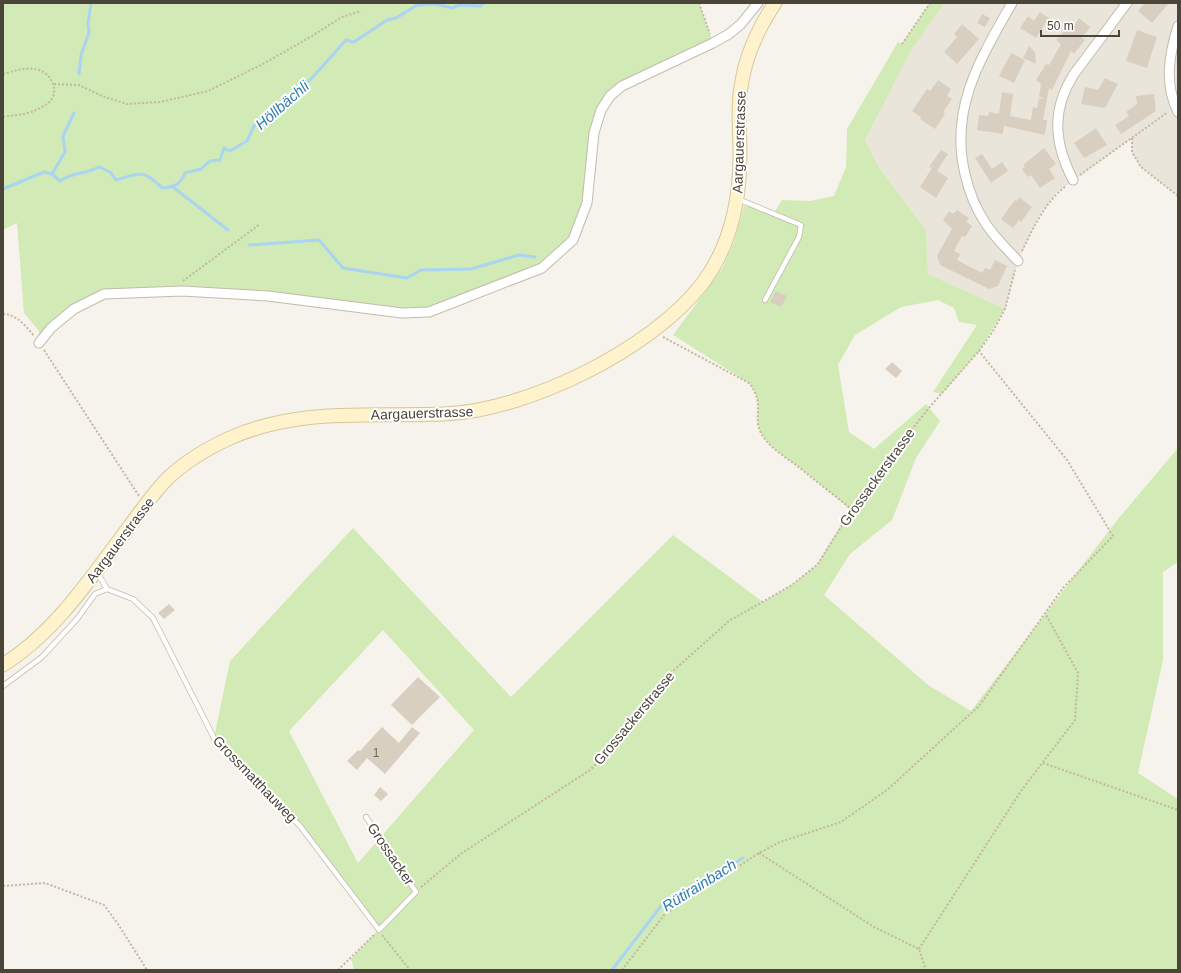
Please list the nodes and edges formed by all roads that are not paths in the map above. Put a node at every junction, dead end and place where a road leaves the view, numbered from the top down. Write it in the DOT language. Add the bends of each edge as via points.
graph roads {
  1 [pos="758,3"];
  2 [pos="775,3"];
  3 [pos="1012,3"];
  4 [pos="1127,3"];
  5 [pos="1178,26"];
  6 [pos="1177,109"];
  7 [pos="1073,180"];
  8 [pos="737,199"];
  9 [pos="1018,261"];
  10 [pos="765,300"];
  11 [pos="39,343"];
  12 [pos="96,570"];
  13 [pos="107,589"];
  14 [pos="3,665"];
  15 [pos="3,686"];
  16 [pos="366,817"];
  17 [pos="416,892"];
  1 -- 11 [label="street" via="741,24 713,43 622,86 610,96 601,110 594,133 587,203 573,240 542,268 429,312 402,313 268,296 169,291 104,294 74,309 51,328"];
  2 -- 8 [label="main road, Aargauerstrasse" via="752,43 740,92 740,168"];
  3 -- 9 [label="street" via="980,61 967,93 962,114 960,149 968,189 977,210 997,239"];
  4 -- 7 [label="street" via="1074,74 1061,100 1058,137 1064,162"];
  5 -- 6 [label="street" via="1169,71"];
  8 -- 10 [label="lane" via="801,225 799,238"];
  8 -- 12 [label="main road, Aargauerstrasse" via="725,243 716,264 687,302 652,332 602,363 540,392 495,408 446,414 308,416 230,438 190,460 168,478"];
  12 -- 13 [label="lane"];
  12 -- 14 [label="main road, Aargauerstrasse" via="52,626"];
  13 -- 15 [label="lane" via="96,594 42,657"];
  13 -- 17 [label="lane, Grossmatthauweg" via="133,599 153,618 214,738 300,826 378,930"];
  16 -- 17 [label="lane, Grossacker"];
}
